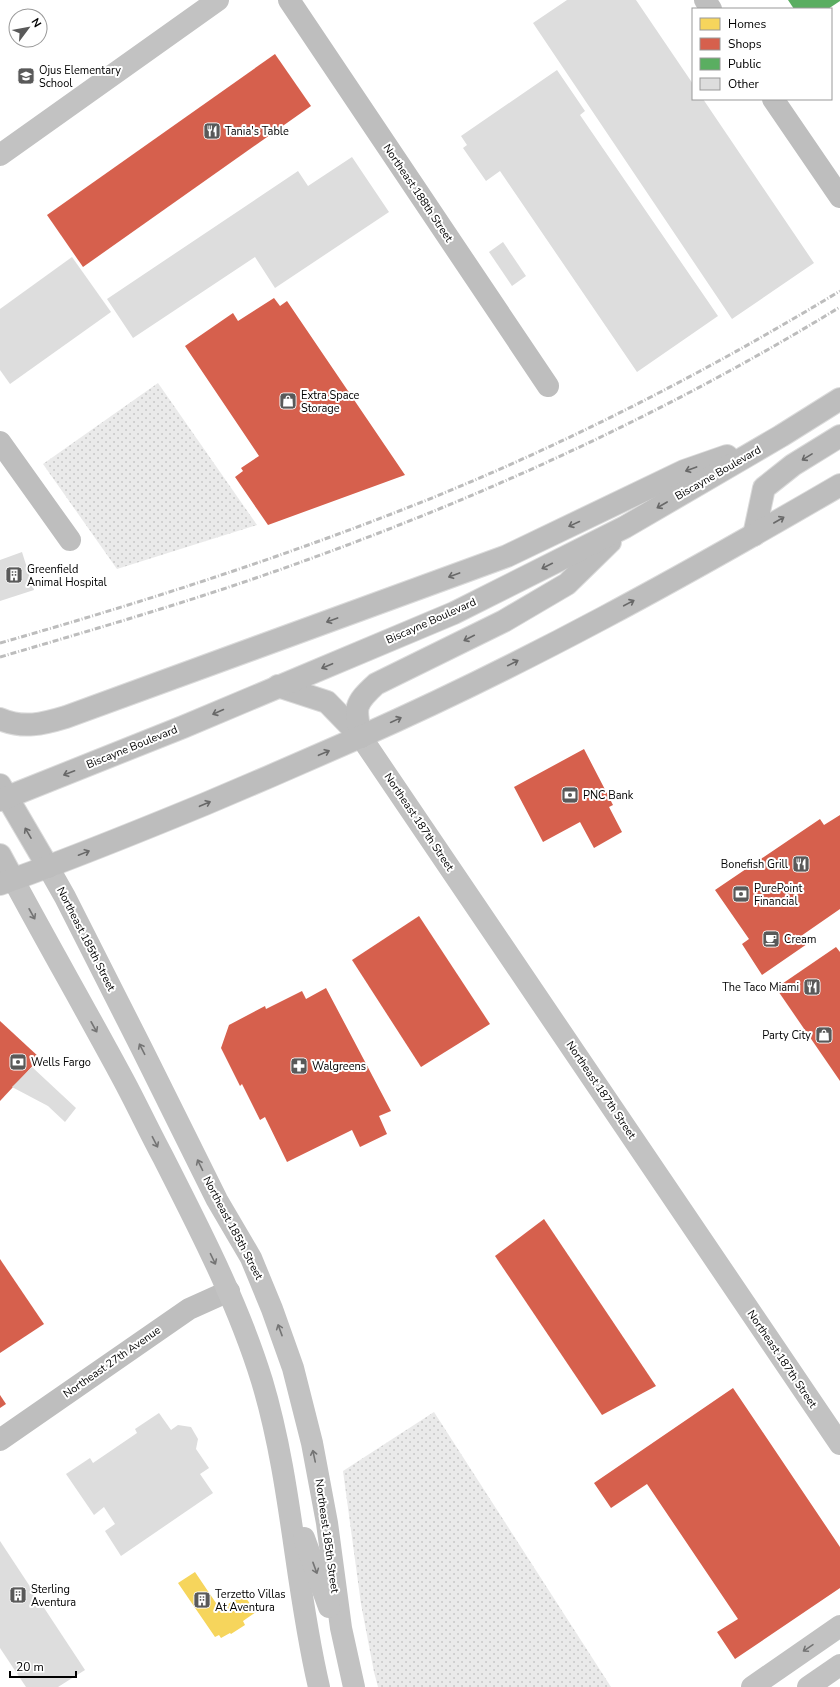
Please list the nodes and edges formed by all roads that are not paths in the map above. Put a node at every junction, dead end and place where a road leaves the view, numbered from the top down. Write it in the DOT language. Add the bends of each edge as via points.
graph roads {
  1 [pos="218,0"];
  2 [pos="289,0"];
  3 [pos="774,100"];
  4 [pos="0,155"];
  5 [pos="840,197"];
  6 [pos="548,386"];
  7 [pos="840,399"];
  8 [pos="780,436"];
  9 [pos="840,436"];
  10 [pos="0,442"];
  11 [pos="840,485"];
  12 [pos="625,527"];
  13 [pos="754,535"];
  14 [pos="70,540"];
  15 [pos="278,686"];
  16 [pos="0,719"];
  17 [pos="361,737"];
  18 [pos="2,794"];
  19 [pos="0,855"];
  20 [pos="48,867"];
  21 [pos="7,882"];
  22 [pos="229,1291"];
  23 [pos="0,1440"];
  24 [pos="840,1444"];
  25 [pos="287,1492"];
  26 [pos="840,1626"];
  27 [pos="348,1662"];
  28 [pos="840,1665"];
  29 [pos="319,1687"];
  30 [pos="354,1687"];
  31 [pos="752,1687"];
  32 [pos="808,1687"];
  1 -- 4 [label="street"];
  2 -- 6 [label="street, Northeast 188th Street"];
  3 -- 5 [label="street"];
  7 -- 8 [label="main road, Biscayne Boulevard"];
  8 -- 12 [label="main road, Biscayne Boulevard, one-way"];
  8 -- 16 [label="main road, one-way" via="684,472 508,556 66,717 30,726"];
  9 -- 13 [label="main road, one-way" via="793,465 764,488"];
  10 -- 14 [label="street"];
  13 -- 11 [label="main road, one-way"];
  12 -- 15 [label="main road, Biscayne Boulevard, one-way" via="454,613"];
  12 -- 17 [label="main road, one-way" via="567,584 504,621 376,684 362,696 356,713"];
  17 -- 13 [label="main road, one-way" via="563,638"];
  15 -- 17 [label="main road" via="327,702"];
  15 -- 18 [label="main road, Biscayne Boulevard, one-way" via="183,727"];
  20 -- 17 [label="main road, one-way"];
  17 -- 24 [label="street, Northeast 187th Street"];
  20 -- 18 [label="main road, one-way"];
  19 -- 21 [label="main road"];
  20 -- 21 [label="main road"];
  27 -- 20 [label="street, Northeast 185th Street, one-way" via="312,1443 293,1368 272,1309 251,1258 217,1200"];
  21 -- 22 [label="street, one-way" via="123,1079"];
  22 -- 23 [label="street, Northeast 27th Avenue" via="189,1309"];
  22 -- 25 [label="street" via="263,1383"];
  25 -- 27 [label="street, one-way"];
  25 -- 29 [label="street"];
  26 -- 31 [label="street, one-way"];
  27 -- 30 [label="street, Northeast 185th Street"];
  28 -- 32 [label="street"];
}
